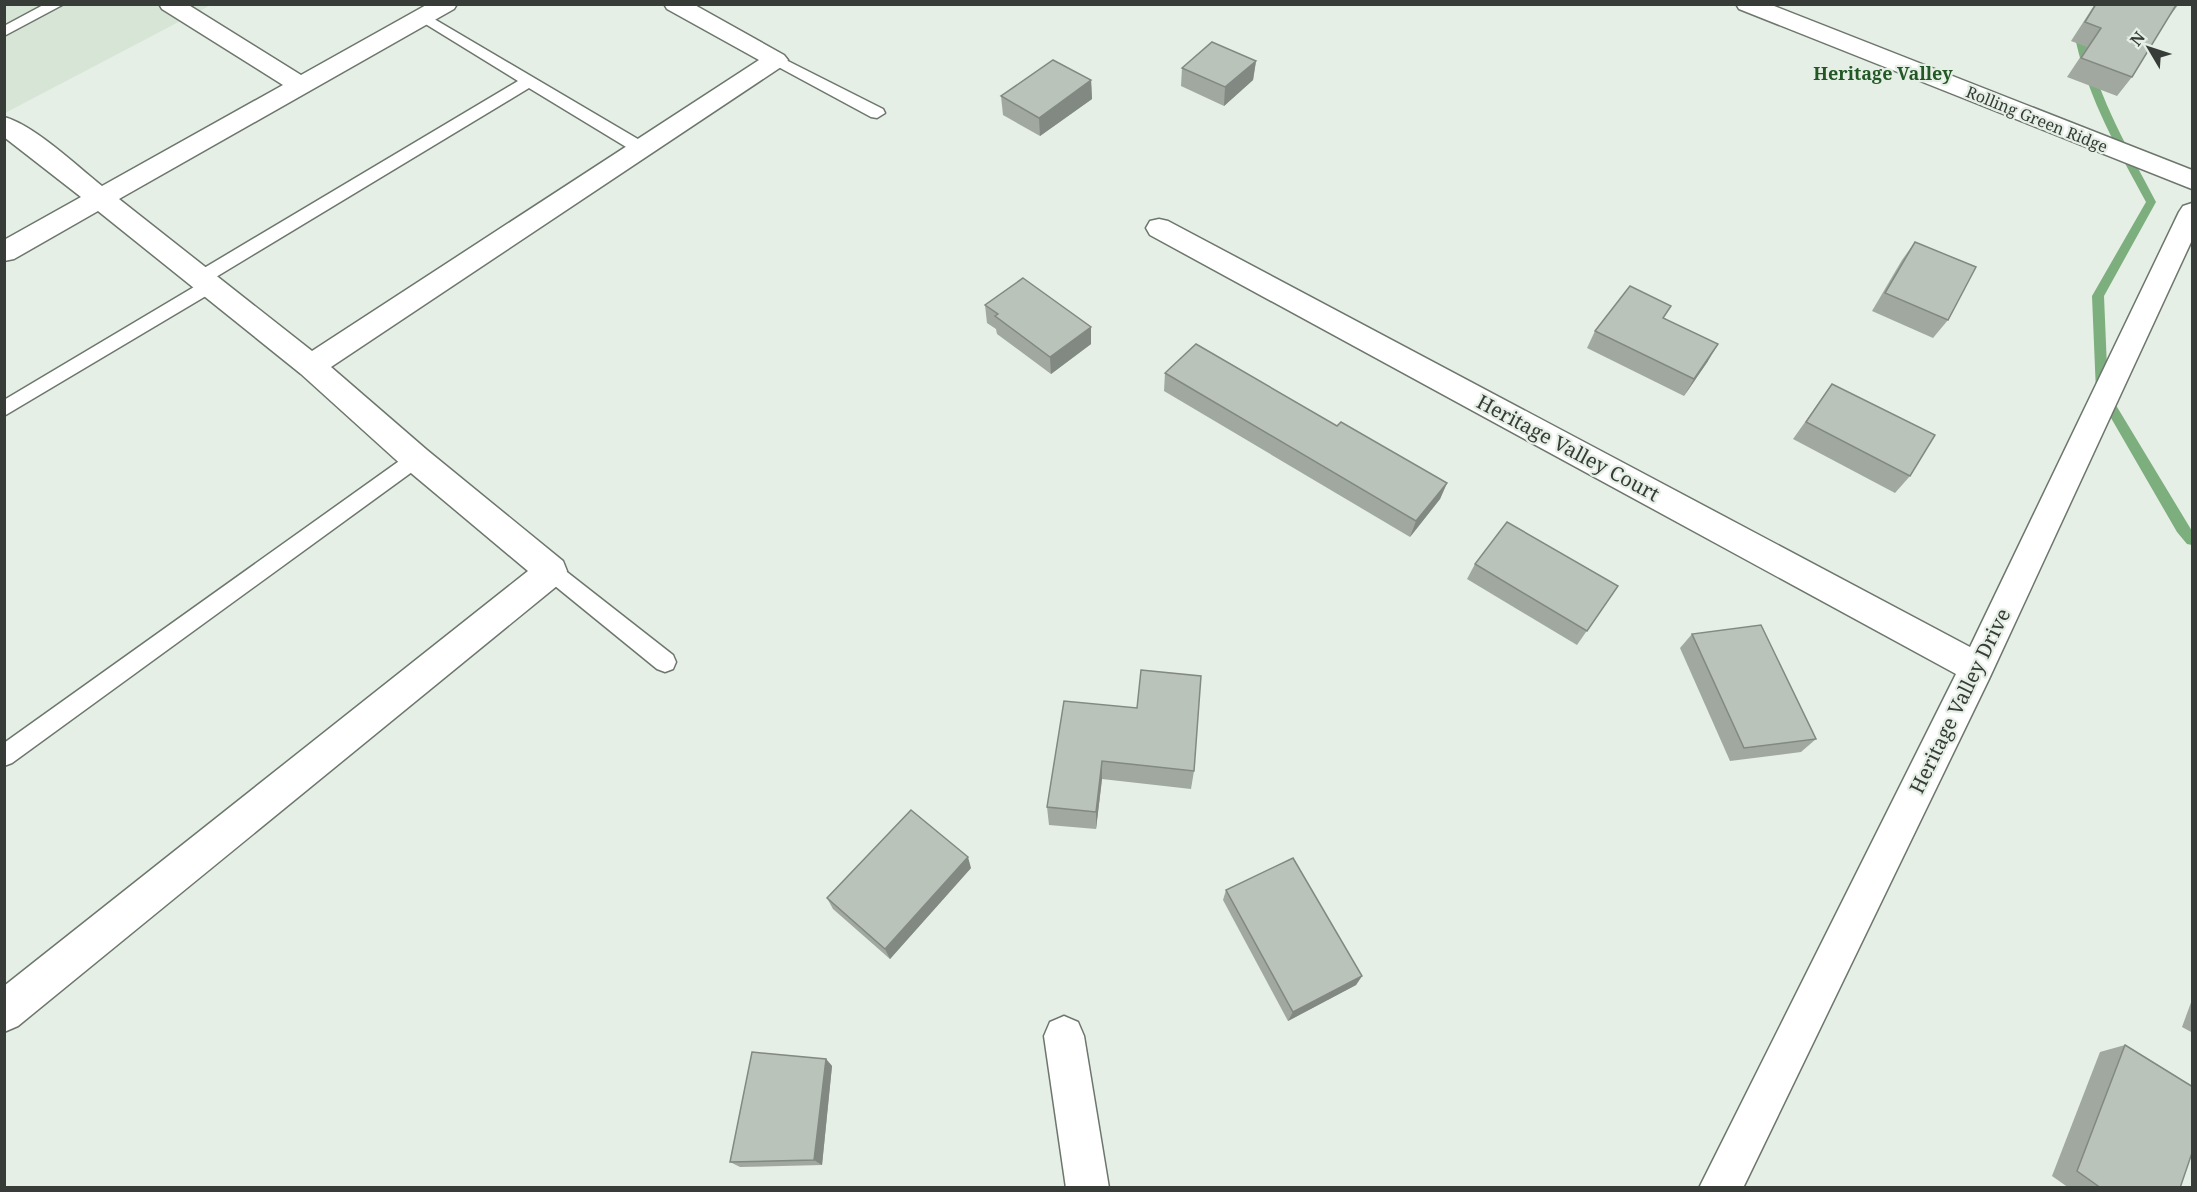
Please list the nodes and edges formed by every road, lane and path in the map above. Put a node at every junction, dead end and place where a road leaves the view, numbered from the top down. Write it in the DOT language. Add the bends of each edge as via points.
graph roads {
  1 [pos="57,4"];
  2 [pos="170,4"];
  3 [pos="446,4"];
  4 [pos="675,4"];
  5 [pos="1747,4"];
  6 [pos="424,17"];
  7 [pos="4,32"];
  8 [pos="776,60"];
  9 [pos="529,81"];
  10 [pos="301,86"];
  11 [pos="877,113"];
  12 [pos="4,125"];
  13 [pos="642,149"];
  14 [pos="2193,180"];
  15 [pos="100,198"];
  16 [pos="2193,212"];
  17 [pos="1159,228"];
  18 [pos="4,252"];
  19 [pos="205,282"];
  20 [pos="311,366"];
  21 [pos="4,409"];
  22 [pos="416,459"];
  23 [pos="551,571"];
  24 [pos="665,662"];
  25 [pos="1977,668"];
  26 [pos="4,756"];
  27 [pos="4,1012"];
  28 [pos="1064,1036"];
  29 [pos="1088,1188"];
  30 [pos="1720,1188"];
  1 -- 7 [label="lane"];
  2 -- 10 [label="street"];
  3 -- 6 [label="street"];
  4 -- 8 [label="street"];
  5 -- 14 [label="street, Rolling Green Ridge"];
  6 -- 9 [label="lane"];
  6 -- 10 [label="street"];
  8 -- 11 [label="lane"];
  8 -- 13 [label="street"];
  9 -- 13 [label="lane"];
  9 -- 19 [label="lane"];
  10 -- 15 [label="street"];
  12 -- 15 [label="street"];
  13 -- 20 [label="street"];
  15 -- 18 [label="street"];
  15 -- 19 [label="street"];
  16 -- 25 [label="street, Heritage Valley Drive"];
  17 -- 25 [label="street, Heritage Valley Court"];
  19 -- 20 [label="street"];
  19 -- 21 [label="lane"];
  20 -- 22 [label="street"];
  22 -- 23 [label="street"];
  22 -- 26 [label="lane"];
  23 -- 24 [label="lane"];
  23 -- 27 [label="street"];
  25 -- 30 [label="street, Heritage Valley Drive"];
  28 -- 29 [label="street"];
}
